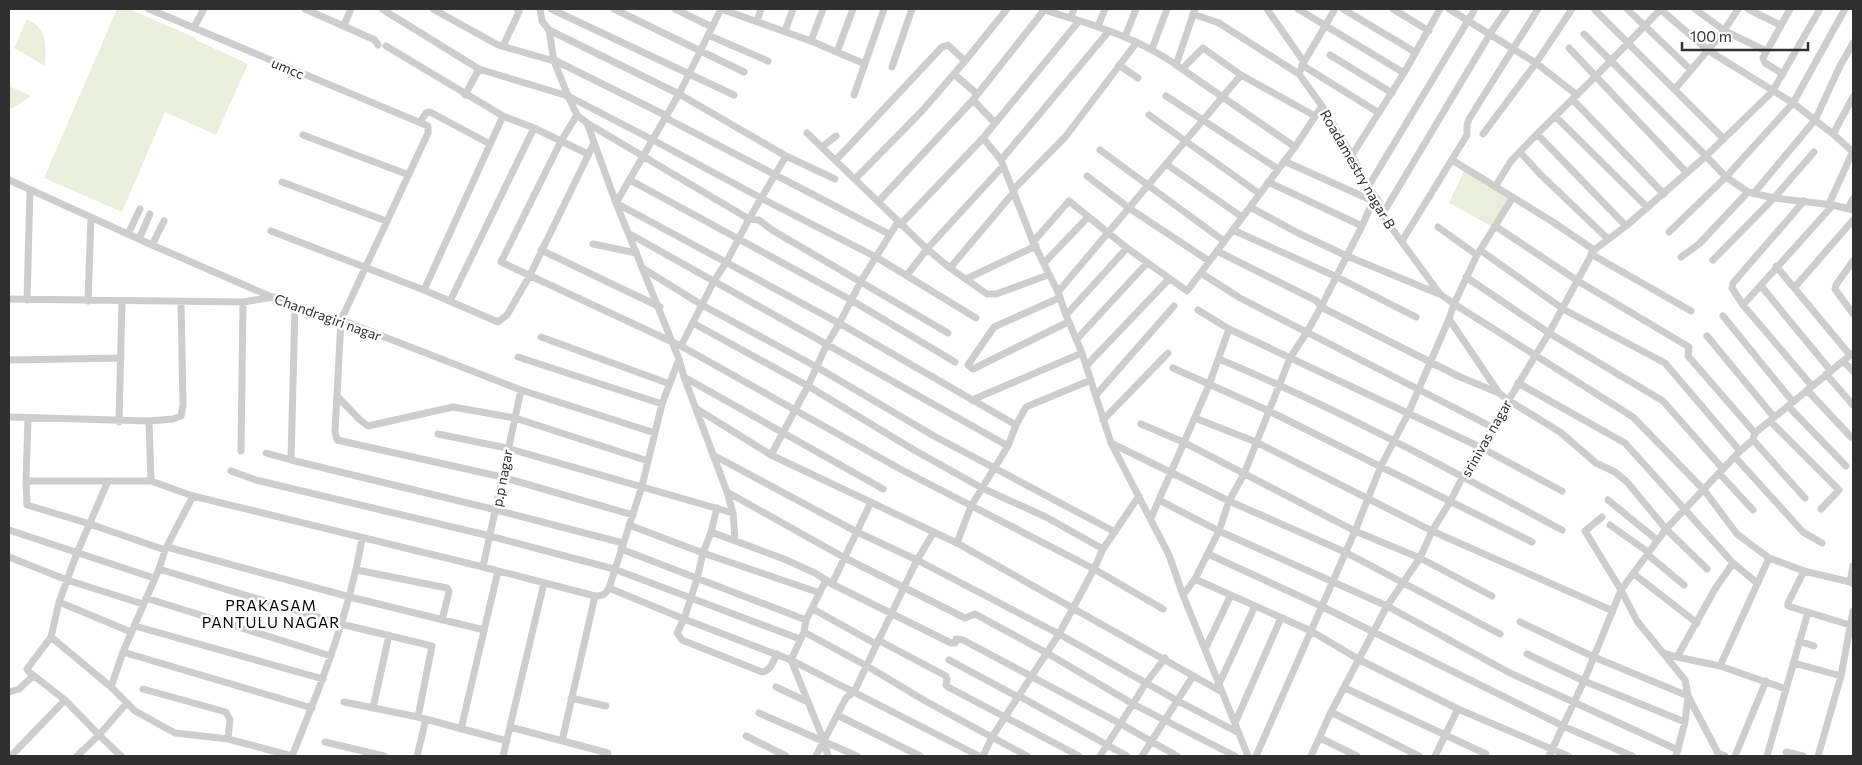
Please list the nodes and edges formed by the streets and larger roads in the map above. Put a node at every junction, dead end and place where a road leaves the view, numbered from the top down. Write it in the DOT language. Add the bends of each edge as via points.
graph roads {
  1 [pos="149,9"];
  2 [pos="204,9"];
  3 [pos="305,9"];
  4 [pos="351,9"];
  5 [pos="382,9"];
  6 [pos="433,9"];
  7 [pos="517,9"];
  8 [pos="540,9"];
  9 [pos="551,9"];
  10 [pos="614,9"];
  11 [pos="675,9"];
  12 [pos="721,9"];
  13 [pos="761,9"];
  14 [pos="793,9"];
  15 [pos="823,9"];
  16 [pos="853,9"];
  17 [pos="884,9"];
  18 [pos="912,9"];
  19 [pos="1007,9"];
  20 [pos="1044,9"];
  21 [pos="1074,9"];
  22 [pos="1105,9"];
  23 [pos="1136,9"];
  24 [pos="1167,9"];
  25 [pos="1267,9"];
  26 [pos="1298,9"];
  27 [pos="1335,9"];
  28 [pos="1343,9"];
  29 [pos="1393,9"];
  30 [pos="1440,9"];
  31 [pos="1448,9"];
  32 [pos="1475,9"];
  33 [pos="1507,9"];
  34 [pos="1538,9"];
  35 [pos="1572,9"];
  36 [pos="1627,9"];
  37 [pos="1660,9"];
  38 [pos="1695,9"];
  39 [pos="1738,9"];
  40 [pos="1748,9"];
  41 [pos="1790,9"];
  42 [pos="1820,9"];
  43 [pos="1845,9"];
  44 [pos="730,10"];
  45 [pos="1595,10"];
  46 [pos="1194,12"];
  47 [pos="1071,18"];
  48 [pos="1468,20"];
  49 [pos="757,21"];
  50 [pos="1079,21"];
  51 [pos="1325,24"];
  52 [pos="344,25"];
  53 [pos="1645,25"];
  54 [pos="1780,25"];
  55 [pos="1098,26"];
  56 [pos="194,27"];
  57 [pos="712,27"];
  58 [pos="549,30"];
  59 [pos="1109,30"];
  60 [pos="1725,30"];
  61 [pos="785,31"];
  62 [pos="1428,31"];
  63 [pos="1490,34"];
  64 [pos="1584,34"];
  65 [pos="708,35"];
  66 [pos="1125,37"];
  67 [pos="810,41"];
  68 [pos="1137,42"];
  69 [pos="1629,42"];
  70 [pos="1853,43"];
  71 [pos="503,46"];
  72 [pos="1513,48"];
  73 [pos="1569,48"];
  74 [pos="1152,49"];
  75 [pos="701,51"];
  76 [pos="1709,51"];
  77 [pos="1766,51"];
  78 [pos="838,52"];
  79 [pos="1415,52"];
  80 [pos="1330,55"];
  81 [pos="1612,60"];
  82 [pos="555,61"];
  83 [pos="768,61"];
  84 [pos="965,61"];
  85 [pos="1536,63"];
  86 [pos="865,64"];
  87 [pos="1120,64"];
  88 [pos="1303,64"];
  89 [pos="1179,67"];
  90 [pos="892,68"];
  91 [pos="479,69"];
  92 [pos="1691,70"];
  93 [pos="744,72"];
  94 [pos="1404,73"];
  95 [pos="689,74"];
  96 [pos="954,74"];
  97 [pos="1299,74"];
  98 [pos="1783,74"];
  99 [pos="1241,75"];
  100 [pos="1595,77"];
  101 [pos="1138,78"];
  102 [pos="1675,89"];
  103 [pos="1772,92"];
  104 [pos="1392,93"];
  105 [pos="679,94"];
  106 [pos="466,95"];
  107 [pos="734,95"];
  108 [pos="854,95"];
  109 [pos="568,96"];
  110 [pos="1166,96"];
  111 [pos="975,97"];
  112 [pos="1853,97"];
  113 [pos="1222,98"];
  114 [pos="1575,98"];
  115 [pos="1793,104"];
  116 [pos="1322,106"];
  117 [pos="1379,113"];
  118 [pos="576,115"];
  119 [pos="1149,115"];
  120 [pos="503,116"];
  121 [pos="1315,116"];
  122 [pos="1556,116"];
  123 [pos="666,117"];
  124 [pos="1815,120"];
  125 [pos="1202,121"];
  126 [pos="420,122"];
  127 [pos="587,123"];
  128 [pos="996,123"];
  129 [pos="534,128"];
  130 [pos="807,133"];
  131 [pos="1482,134"];
  132 [pos="1536,134"];
  133 [pos="1833,134"];
  134 [pos="303,135"];
  135 [pos="836,136"];
  136 [pos="983,138"];
  137 [pos="1724,139"];
  138 [pos="654,140"];
  139 [pos="561,141"];
  140 [pos="1185,142"];
  141 [pos="594,143"];
  142 [pos="490,144"];
  143 [pos="822,147"];
  144 [pos="1295,147"];
  145 [pos="1100,150"];
  146 [pos="1520,152"];
  147 [pos="1814,152"];
  148 [pos="1853,152"];
  149 [pos="588,154"];
  150 [pos="1352,155"];
  151 [pos="643,156"];
  152 [pos="786,156"];
  153 [pos="1706,156"];
  154 [pos="836,160"];
  155 [pos="1284,160"];
  156 [pos="1452,160"];
  157 [pos="1002,163"];
  158 [pos="1166,164"];
  159 [pos="1278,169"];
  160 [pos="1687,173"];
  161 [pos="409,175"];
  162 [pos="774,175"];
  163 [pos="1087,176"];
  164 [pos="1726,177"];
  165 [pos="836,179"];
  166 [pos="855,179"];
  167 [pos="9,180"];
  168 [pos="630,180"];
  169 [pos="282,182"];
  170 [pos="1268,182"];
  171 [pos="1148,186"];
  172 [pos="1368,187"];
  173 [pos="1494,187"];
  174 [pos="30,190"];
  175 [pos="1014,191"];
  176 [pos="1751,193"];
  177 [pos="1260,194"];
  178 [pos="1664,194"];
  179 [pos="1513,197"];
  180 [pos="761,198"];
  181 [pos="1774,198"];
  182 [pos="1853,199"];
  183 [pos="1376,201"];
  184 [pos="1804,201"];
  185 [pos="878,202"];
  186 [pos="616,203"];
  187 [pos="1831,205"];
  188 [pos="1250,207"];
  189 [pos="1129,208"];
  190 [pos="1647,208"];
  191 [pos="140,209"];
  192 [pos="1851,209"];
  193 [pos="150,214"];
  194 [pos="1382,215"];
  195 [pos="1088,217"];
  196 [pos="1242,217"];
  197 [pos="91,218"];
  198 [pos="749,219"];
  199 [pos="1853,220"];
  200 [pos="164,221"];
  201 [pos="386,221"];
  202 [pos="901,224"];
  203 [pos="1362,226"];
  204 [pos="1496,226"];
  205 [pos="1626,226"];
  206 [pos="1438,227"];
  207 [pos="1234,230"];
  208 [pos="271,231"];
  209 [pos="1109,232"];
  210 [pos="1669,232"];
  211 [pos="628,233"];
  212 [pos="128,234"];
  213 [pos="889,234"];
  214 [pos="138,239"];
  215 [pos="1608,239"];
  216 [pos="738,240"];
  217 [pos="1402,241"];
  218 [pos="1224,242"];
  219 [pos="593,244"];
  220 [pos="1034,244"];
  221 [pos="152,245"];
  222 [pos="1127,248"];
  223 [pos="928,249"];
  224 [pos="541,250"];
  225 [pos="1217,251"];
  226 [pos="1592,252"];
  227 [pos="636,253"];
  228 [pos="1479,253"];
  229 [pos="1347,256"];
  230 [pos="876,257"];
  231 [pos="1681,257"];
  232 [pos="1713,260"];
  233 [pos="727,261"];
  234 [pos="1853,261"];
  235 [pos="1209,262"];
  236 [pos="1044,263"];
  237 [pos="1147,263"];
  238 [pos="1776,266"];
  239 [pos="365,267"];
  240 [pos="950,268"];
  241 [pos="644,269"];
  242 [pos="1201,273"];
  243 [pos="530,275"];
  244 [pos="907,275"];
  245 [pos="1048,275"];
  246 [pos="1336,276"];
  247 [pos="1466,277"];
  248 [pos="966,279"];
  249 [pos="1169,279"];
  250 [pos="714,281"];
  251 [pos="861,281"];
  252 [pos="1578,281"];
  253 [pos="1760,286"];
  254 [pos="1795,287"];
  255 [pos="424,290"];
  256 [pos="1440,294"];
  257 [pos="1058,295"];
  258 [pos="274,297"];
  259 [pos="9,300"];
  260 [pos="27,300"];
  261 [pos="851,300"];
  262 [pos="88,301"];
  263 [pos="122,301"];
  264 [pos="450,301"];
  265 [pos="181,302"];
  266 [pos="243,302"];
  267 [pos="1454,304"];
  268 [pos="1743,304"];
  269 [pos="702,305"];
  270 [pos="1174,306"];
  271 [pos="295,307"];
  272 [pos="1321,307"];
  273 [pos="660,308"];
  274 [pos="1563,309"];
  275 [pos="1198,310"];
  276 [pos="1691,311"];
  277 [pos="1853,314"];
  278 [pos="1723,316"];
  279 [pos="1416,317"];
  280 [pos="976,318"];
  281 [pos="1067,318"];
  282 [pos="1449,319"];
  283 [pos="341,320"];
  284 [pos="693,323"];
  285 [pos="839,324"];
  286 [pos="1229,329"];
  287 [pos="1307,332"];
  288 [pos="948,333"];
  289 [pos="1549,333"];
  290 [pos="1708,336"];
  291 [pos="541,337"];
  292 [pos="1077,340"];
  293 [pos="673,342"];
  294 [pos="826,344"];
  295 [pos="681,346"];
  296 [pos="1082,353"];
  297 [pos="1168,353"];
  298 [pos="1852,354"];
  299 [pos="1534,356"];
  300 [pos="121,358"];
  301 [pos="518,358"];
  302 [pos="1290,358"];
  303 [pos="680,359"];
  304 [pos="1219,359"];
  305 [pos="9,360"];
  306 [pos="1843,361"];
  307 [pos="955,362"];
  308 [pos="1430,362"];
  309 [pos="815,366"];
  310 [pos="1086,366"];
  311 [pos="1173,368"];
  312 [pos="1853,371"];
  313 [pos="1829,372"];
  314 [pos="684,377"];
  315 [pos="1091,380"];
  316 [pos="1518,383"];
  317 [pos="670,384"];
  318 [pos="1279,384"];
  319 [pos="1209,385"];
  320 [pos="808,386"];
  321 [pos="1809,388"];
  322 [pos="521,390"];
  323 [pos="1417,390"];
  324 [pos="1499,393"];
  325 [pos="1096,395"];
  326 [pos="337,396"];
  327 [pos="972,400"];
  328 [pos="1508,400"];
  329 [pos="662,404"];
  330 [pos="1791,404"];
  331 [pos="1853,405"];
  332 [pos="697,410"];
  333 [pos="794,410"];
  334 [pos="1268,411"];
  335 [pos="1408,414"];
  336 [pos="9,418"];
  337 [pos="28,418"];
  338 [pos="515,418"];
  339 [pos="1195,418"];
  340 [pos="1772,419"];
  341 [pos="1103,420"];
  342 [pos="149,421"];
  343 [pos="119,422"];
  344 [pos="1140,424"];
  345 [pos="1016,425"];
  346 [pos="1492,427"];
  347 [pos="783,432"];
  348 [pos="655,433"];
  349 [pos="438,434"];
  350 [pos="1754,437"];
  351 [pos="1851,437"];
  352 [pos="1395,440"];
  353 [pos="1183,442"];
  354 [pos="1256,442"];
  355 [pos="1111,443"];
  356 [pos="1008,446"];
  357 [pos="1480,447"];
  358 [pos="507,448"];
  359 [pos="240,451"];
  360 [pos="266,453"];
  361 [pos="1737,454"];
  362 [pos="713,455"];
  363 [pos="770,455"];
  364 [pos="290,460"];
  365 [pos="648,461"];
  366 [pos="1381,466"];
  367 [pos="1846,466"];
  368 [pos="995,468"];
  369 [pos="231,471"];
  370 [pos="1721,471"];
  371 [pos="1170,472"];
  372 [pos="1244,474"];
  373 [pos="1463,476"];
  374 [pos="502,477"];
  375 [pos="26,481"];
  376 [pos="108,481"];
  377 [pos="151,481"];
  378 [pos="642,486"];
  379 [pos="883,488"];
  380 [pos="982,488"];
  381 [pos="1704,490"];
  382 [pos="1562,491"];
  383 [pos="727,492"];
  384 [pos="193,496"];
  385 [pos="1139,496"];
  386 [pos="1805,498"];
  387 [pos="1368,499"];
  388 [pos="1159,500"];
  389 [pos="1608,500"];
  390 [pos="1229,501"];
  391 [pos="872,502"];
  392 [pos="1450,502"];
  393 [pos="971,506"];
  394 [pos="717,508"];
  395 [pos="1684,508"];
  396 [pos="496,510"];
  397 [pos="1753,510"];
  398 [pos="1821,510"];
  399 [pos="733,513"];
  400 [pos="633,515"];
  401 [pos="1602,517"];
  402 [pos="1151,518"];
  403 [pos="90,524"];
  404 [pos="1610,525"];
  405 [pos="629,526"];
  406 [pos="1666,529"];
  407 [pos="9,530"];
  408 [pos="1562,530"];
  409 [pos="1355,531"];
  410 [pos="1432,531"];
  411 [pos="711,532"];
  412 [pos="857,532"];
  413 [pos="934,532"];
  414 [pos="1114,532"];
  415 [pos="1219,532"];
  416 [pos="490,536"];
  417 [pos="362,539"];
  418 [pos="735,540"];
  419 [pos="1657,540"];
  420 [pos="957,542"];
  421 [pos="1532,542"];
  422 [pos="1822,543"];
  423 [pos="622,546"];
  424 [pos="166,548"];
  425 [pos="1102,549"];
  426 [pos="1345,552"];
  427 [pos="77,553"];
  428 [pos="703,553"];
  429 [pos="1648,553"];
  430 [pos="1208,554"];
  431 [pos="9,557"];
  432 [pos="845,558"];
  433 [pos="1420,558"];
  434 [pos="1769,558"];
  435 [pos="917,560"];
  436 [pos="1733,563"];
  437 [pos="1853,566"];
  438 [pos="483,567"];
  439 [pos="614,569"];
  440 [pos="1094,569"];
  441 [pos="159,570"];
  442 [pos="357,570"];
  443 [pos="498,570"];
  444 [pos="1707,570"];
  445 [pos="1804,571"];
  446 [pos="1634,574"];
  447 [pos="154,578"];
  448 [pos="697,578"];
  449 [pos="1195,579"];
  450 [pos="67,580"];
  451 [pos="544,582"];
  452 [pos="829,582"];
  453 [pos="1757,582"];
  454 [pos="1332,583"];
  455 [pos="1851,583"];
  456 [pos="1403,584"];
  457 [pos="1684,585"];
  458 [pos="905,587"];
  459 [pos="609,588"];
  460 [pos="1620,590"];
  461 [pos="820,593"];
  462 [pos="1183,595"];
  463 [pos="1231,595"];
  464 [pos="595,596"];
  465 [pos="1492,596"];
  466 [pos="350,597"];
  467 [pos="690,599"];
  468 [pos="145,601"];
  469 [pos="59,602"];
  470 [pos="1254,606"];
  471 [pos="1321,606"];
  472 [pos="1387,606"];
  473 [pos="1074,607"];
  474 [pos="812,609"];
  475 [pos="1163,609"];
  476 [pos="1612,611"];
  477 [pos="1853,611"];
  478 [pos="892,612"];
  479 [pos="1808,612"];
  480 [pos="1281,618"];
  481 [pos="684,619"];
  482 [pos="442,620"];
  483 [pos="806,620"];
  484 [pos="1520,622"];
  485 [pos="1697,623"];
  486 [pos="341,624"];
  487 [pos="1852,626"];
  488 [pos="133,629"];
  489 [pos="484,630"];
  490 [pos="1311,631"];
  491 [pos="804,632"];
  492 [pos="1374,632"];
  493 [pos="1059,634"];
  494 [pos="1500,634"];
  495 [pos="389,635"];
  496 [pos="51,637"];
  497 [pos="800,639"];
  498 [pos="1799,641"];
  499 [pos="877,642"];
  500 [pos="1814,646"];
  501 [pos="1205,648"];
  502 [pos="123,652"];
  503 [pos="1664,652"];
  504 [pos="1048,653"];
  505 [pos="777,654"];
  506 [pos="1527,654"];
  507 [pos="331,656"];
  508 [pos="1594,657"];
  509 [pos="1677,657"];
  510 [pos="1164,658"];
  511 [pos="791,660"];
  512 [pos="949,660"];
  513 [pos="1360,660"];
  514 [pos="1794,663"];
  515 [pos="867,666"];
  516 [pos="1720,666"];
  517 [pos="33,676"];
  518 [pos="1193,676"];
  519 [pos="1841,676"];
  520 [pos="1032,677"];
  521 [pos="323,679"];
  522 [pos="1584,680"];
  523 [pos="1766,681"];
  524 [pos="1146,683"];
  525 [pos="1219,684"];
  526 [pos="111,687"];
  527 [pos="776,687"];
  528 [pos="1346,688"];
  529 [pos="1786,688"];
  530 [pos="143,689"];
  531 [pos="9,692"];
  532 [pos="854,692"];
  533 [pos="1222,692"];
  534 [pos="1018,696"];
  535 [pos="1688,696"];
  536 [pos="571,698"];
  537 [pos="64,700"];
  538 [pos="1178,701"];
  539 [pos="344,702"];
  540 [pos="808,702"];
  541 [pos="1573,702"];
  542 [pos="126,704"];
  543 [pos="1133,704"];
  544 [pos="606,706"];
  545 [pos="312,708"];
  546 [pos="373,708"];
  547 [pos="1458,709"];
  548 [pos="759,712"];
  549 [pos="1331,712"];
  550 [pos="837,715"];
  551 [pos="418,717"];
  552 [pos="1006,717"];
  553 [pos="426,719"];
  554 [pos="1165,721"];
  555 [pos="1686,722"];
  556 [pos="1236,723"];
  557 [pos="1121,724"];
  558 [pos="1564,726"];
  559 [pos="510,727"];
  560 [pos="461,729"];
  561 [pos="1239,733"];
  562 [pos="99,735"];
  563 [pos="1445,735"];
  564 [pos="746,736"];
  565 [pos="992,737"];
  566 [pos="1320,738"];
  567 [pos="228,739"];
  568 [pos="507,741"];
  569 [pos="562,741"];
  570 [pos="824,741"];
  571 [pos="325,742"];
  572 [pos="1152,742"];
  573 [pos="1108,746"];
  574 [pos="1786,752"];
  575 [pos="608,753"];
  576 [pos="1551,753"];
  577 [pos="1486,754"];
  578 [pos="1678,754"];
  579 [pos="11,756"];
  580 [pos="78,756"];
  581 [pos="121,756"];
  582 [pos="292,756"];
  583 [pos="384,756"];
  584 [pos="417,756"];
  585 [pos="504,756"];
  586 [pos="786,756"];
  587 [pos="816,756"];
  588 [pos="828,756"];
  589 [pos="857,756"];
  590 [pos="920,756"];
  591 [pos="981,756"];
  592 [pos="1027,756"];
  593 [pos="1079,756"];
  594 [pos="1100,756"];
  595 [pos="1127,756"];
  596 [pos="1142,756"];
  597 [pos="1178,756"];
  598 [pos="1235,756"];
  599 [pos="1248,756"];
  600 [pos="1256,756"];
  601 [pos="1311,756"];
  602 [pos="1357,756"];
  603 [pos="1420,756"];
  604 [pos="1436,756"];
  605 [pos="1568,756"];
  606 [pos="1632,756"];
  607 [pos="1725,756"];
  608 [pos="1734,756"];
  609 [pos="1767,756"];
  610 [pos="1803,756"];
  611 [pos="1818,756"];
  1 -- 56 [label="street, umcc"];
  2 -- 56 [label="street"];
  3 -- 52 [label="street"];
  4 -- 52 [label="street"];
  5 -- 91 [label="street"];
  6 -- 71 [label="street"];
  7 -- 71 [label="street" via="519,12"];
  8 -- 58 [label="street"];
  9 -- 95 [label="street"];
  10 -- 75 [label="street"];
  11 -- 57 [label="street"];
  12 -- 44 [label="street"];
  12 -- 57 [label="street"];
  13 -- 49 [label="street"];
  14 -- 61 [label="street"];
  15 -- 67 [label="street"];
  16 -- 78 [label="street"];
  17 -- 86 [label="street"];
  18 -- 90 [label="street"];
  19 -- 84 [label="street"];
  20 -- 47 [label="street"];
  20 -- 111 [label="street"];
  21 -- 47 [label="street"];
  22 -- 55 [label="street"];
  23 -- 66 [label="street"];
  24 -- 74 [label="street"];
  25 -- 88 [label="street"];
  26 -- 51 [label="street"];
  27 -- 51 [label="street"];
  28 -- 79 [label="street"];
  29 -- 62 [label="street"];
  30 -- 62 [label="street"];
  31 -- 48 [label="street"];
  32 -- 48 [label="street"];
  33 -- 63 [label="street"];
  34 -- 72 [label="street"];
  35 -- 85 [label="street"];
  36 -- 53 [label="street"];
  37 -- 53 [label="street"];
  37 -- 76 [label="street"];
  38 -- 60 [label="street"];
  39 -- 60 [label="street"];
  40 -- 54 [label="street"];
  41 -- 54 [label="street"];
  42 -- 98 [label="street, srinivas nagar"];
  43 -- 115 [label="street"];
  44 -- 49 [label="street"];
  45 -- 69 [label="street"];
  46 -- 89 [label="street"];
  46 -- 97 [label="street" via="1219,23"];
  47 -- 50 [label="street"];
  48 -- 63 [label="street"];
  48 -- 172 [label="street"];
  49 -- 61 [label="street"];
  50 -- 55 [label="street"];
  50 -- 128 [label="street"];
  51 -- 88 [label="street"];
  51 -- 94 [label="street"];
  52 -- 106 [label="street"];
  53 -- 69 [label="street"];
  53 -- 92 [label="street"];
  54 -- 77 [label="street"];
  55 -- 59 [label="street"];
  56 -- 126 [label="street, umcc"];
  57 -- 65 [label="street"];
  58 -- 82 [label="street"];
  58 -- 105 [label="street"];
  59 -- 66 [label="street"];
  59 -- 157 [label="street"];
  60 -- 76 [label="street"];
  60 -- 77 [label="street"];
  61 -- 67 [label="street"];
  62 -- 79 [label="street"];
  63 -- 72 [label="street"];
  63 -- 194 [label="street"];
  64 -- 81 [label="street"];
  65 -- 75 [label="street"];
  65 -- 83 [label="street"];
  66 -- 68 [label="street"];
  67 -- 78 [label="street"];
  68 -- 74 [label="street"];
  68 -- 87 [label="street"];
  69 -- 81 [label="street"];
  69 -- 102 [label="street"];
  70 -- 124 [label="street"];
  71 -- 82 [label="street"];
  72 -- 85 [label="street"];
  72 -- 156 [label="street" via="1469,119 1467,135"];
  73 -- 100 [label="street"];
  74 -- 89 [label="street"];
  75 -- 93 [label="street"];
  75 -- 95 [label="street"];
  76 -- 92 [label="street"];
  76 -- 103 [label="street"];
  77 -- 98 [label="street" via="1763,60"];
  78 -- 86 [label="street"];
  79 -- 94 [label="street"];
  80 -- 104 [label="street"];
  81 -- 100 [label="street"];
  81 -- 153 [label="street"];
  82 -- 109 [label="street"];
  82 -- 123 [label="street"];
  84 -- 96 [label="street"];
  84 -- 154 [label="street" via="948,45 942,47"];
  85 -- 114 [label="street"];
  85 -- 131 [label="street"];
  86 -- 108 [label="street"];
  87 -- 101 [label="street"];
  87 -- 175 [label="street" via="1066,136"];
  88 -- 97 [label="street"];
  88 -- 117 [label="street"];
  89 -- 99 [label="street" via="1203,48"];
  89 -- 113 [label="street"];
  91 -- 106 [label="street"];
  91 -- 109 [label="street"];
  92 -- 102 [label="street"];
  94 -- 104 [label="street"];
  95 -- 105 [label="street"];
  95 -- 107 [label="street"];
  96 -- 111 [label="street"];
  96 -- 166 [label="street"];
  97 -- 116 [label="street, Roadamestry nagar B"];
  98 -- 103 [label="street, srinivas nagar"];
  99 -- 113 [label="street"];
  99 -- 121 [label="street"];
  100 -- 114 [label="street"];
  100 -- 160 [label="street"];
  102 -- 137 [label="street"];
  103 -- 115 [label="street"];
  103 -- 137 [label="street, srinivas nagar"];
  104 -- 117 [label="street"];
  105 -- 123 [label="street"];
  105 -- 152 [label="street"];
  106 -- 120 [label="street"];
  109 -- 118 [label="street"];
  109 -- 138 [label="street"];
  110 -- 125 [label="street"];
  111 -- 128 [label="street"];
  111 -- 185 [label="street"];
  112 -- 133 [label="street"];
  113 -- 125 [label="street"];
  113 -- 144 [label="street"];
  114 -- 122 [label="street"];
  114 -- 178 [label="street"];
  115 -- 124 [label="street"];
  115 -- 164 [label="street"];
  116 -- 121 [label="street"];
  116 -- 150 [label="street, Roadamestry nagar B"];
  117 -- 150 [label="street"];
  118 -- 127 [label="street"];
  118 -- 139 [label="street"];
  119 -- 140 [label="street"];
  120 -- 129 [label="street"];
  120 -- 142 [label="street"];
  121 -- 144 [label="street"];
  122 -- 132 [label="street"];
  122 -- 190 [label="street"];
  123 -- 138 [label="street"];
  123 -- 162 [label="street"];
  124 -- 133 [label="street"];
  124 -- 176 [label="street"];
  125 -- 140 [label="street"];
  125 -- 159 [label="street"];
  126 -- 142 [label="street" via="430,112"];
  126 -- 161 [label="street, umcc" via="428,126 428,134"];
  127 -- 141 [label="street"];
  127 -- 151 [label="street"];
  128 -- 136 [label="street"];
  129 -- 139 [label="street"];
  129 -- 264 [label="street"];
  130 -- 143 [label="street"];
  132 -- 146 [label="street"];
  132 -- 205 [label="street"];
  133 -- 148 [label="street"];
  134 -- 161 [label="street"];
  135 -- 143 [label="street"];
  136 -- 157 [label="street"];
  136 -- 202 [label="street"];
  137 -- 153 [label="street, srinivas nagar"];
  138 -- 151 [label="street"];
  138 -- 180 [label="street"];
  139 -- 149 [label="street"];
  139 -- 243 [label="street" via="501,262"];
  140 -- 158 [label="street"];
  140 -- 177 [label="street"];
  141 -- 149 [label="street"];
  141 -- 186 [label="street"];
  142 -- 255 [label="street"];
  143 -- 154 [label="street"];
  144 -- 155 [label="street"];
  145 -- 171 [label="street"];
  146 -- 173 [label="street"];
  146 -- 215 [label="street"];
  147 -- 181 [label="street"];
  148 -- 187 [label="street"];
  149 -- 224 [label="street"];
  150 -- 172 [label="street, Roadamestry nagar B"];
  151 -- 168 [label="street"];
  151 -- 198 [label="street"];
  152 -- 162 [label="street"];
  152 -- 165 [label="street"];
  153 -- 160 [label="street, srinivas nagar"];
  153 -- 164 [label="street"];
  154 -- 166 [label="street"];
  155 -- 159 [label="street"];
  155 -- 183 [label="street"];
  156 -- 173 [label="street"];
  156 -- 217 [label="street"];
  157 -- 175 [label="street"];
  157 -- 223 [label="street"];
  158 -- 171 [label="street"];
  158 -- 196 [label="street"];
  159 -- 170 [label="street"];
  160 -- 178 [label="street, srinivas nagar"];
  161 -- 201 [label="street"];
  162 -- 180 [label="street"];
  162 -- 213 [label="street"];
  163 -- 189 [label="street"];
  164 -- 176 [label="street"];
  164 -- 210 [label="street"];
  166 -- 185 [label="street"];
  167 -- 174 [label="street, Chandragiri nagar"];
  168 -- 186 [label="street"];
  168 -- 216 [label="street"];
  169 -- 201 [label="street"];
  170 -- 177 [label="street"];
  170 -- 203 [label="street"];
  171 -- 189 [label="street"];
  171 -- 218 [label="street"];
  172 -- 183 [label="street, Roadamestry nagar B"];
  173 -- 179 [label="street"];
  174 -- 197 [label="street, Chandragiri nagar"];
  174 -- 260 [label="street"];
  175 -- 220 [label="street"];
  175 -- 240 [label="street"];
  176 -- 181 [label="street"];
  176 -- 231 [label="street" via="1699,244"];
  177 -- 188 [label="street"];
  178 -- 190 [label="street, srinivas nagar"];
  179 -- 204 [label="street"];
  179 -- 226 [label="street"];
  180 -- 198 [label="street"];
  180 -- 230 [label="street"];
  181 -- 184 [label="street"];
  181 -- 232 [label="street"];
  182 -- 192 [label="street"];
  183 -- 194 [label="street, Roadamestry nagar B"];
  183 -- 203 [label="street"];
  184 -- 187 [label="street"];
  184 -- 268 [label="street" via="1733,283 1732,288"];
  185 -- 202 [label="street"];
  186 -- 211 [label="street"];
  186 -- 233 [label="street"];
  187 -- 192 [label="street"];
  187 -- 238 [label="street"];
  188 -- 196 [label="street"];
  188 -- 229 [label="street"];
  189 -- 209 [label="street"];
  189 -- 235 [label="street"];
  190 -- 205 [label="street, srinivas nagar"];
  191 -- 212 [label="street"];
  193 -- 214 [label="street"];
  194 -- 217 [label="street, Roadamestry nagar B"];
  195 -- 209 [label="street"];
  195 -- 220 [label="street" via="1069,201"];
  195 -- 236 [label="street"];
  196 -- 207 [label="street"];
  197 -- 212 [label="street, Chandragiri nagar"];
  197 -- 262 [label="street"];
  198 -- 216 [label="street"];
  198 -- 251 [label="street" via="759,220"];
  199 -- 254 [label="street"];
  200 -- 221 [label="street"];
  201 -- 239 [label="street"];
  202 -- 213 [label="street"];
  202 -- 223 [label="street"];
  203 -- 229 [label="street"];
  204 -- 228 [label="street"];
  204 -- 252 [label="street"];
  205 -- 215 [label="street, srinivas nagar"];
  206 -- 228 [label="street"];
  207 -- 218 [label="street"];
  207 -- 246 [label="street"];
  208 -- 239 [label="street"];
  209 -- 222 [label="street"];
  209 -- 257 [label="street"];
  211 -- 227 [label="street"];
  211 -- 250 [label="street"];
  212 -- 214 [label="street, Chandragiri nagar"];
  213 -- 230 [label="street"];
  214 -- 221 [label="street, Chandragiri nagar"];
  215 -- 226 [label="street, srinivas nagar"];
  216 -- 233 [label="street"];
  216 -- 261 [label="street"];
  217 -- 256 [label="street, Roadamestry nagar B"];
  218 -- 225 [label="street"];
  219 -- 227 [label="street"];
  220 -- 236 [label="street"];
  220 -- 248 [label="street"];
  221 -- 258 [label="street, Chandragiri nagar"];
  222 -- 237 [label="street"];
  222 -- 281 [label="street"];
  223 -- 240 [label="street"];
  223 -- 244 [label="street"];
  224 -- 243 [label="street"];
  224 -- 273 [label="street"];
  225 -- 235 [label="street"];
  225 -- 272 [label="street" via="1317,301"];
  226 -- 252 [label="street, srinivas nagar"];
  226 -- 276 [label="street"];
  227 -- 241 [label="street"];
  228 -- 247 [label="street"];
  228 -- 274 [label="street"];
  229 -- 246 [label="street"];
  229 -- 256 [label="street"];
  230 -- 244 [label="street"];
  230 -- 251 [label="street"];
  233 -- 250 [label="street"];
  233 -- 285 [label="street"];
  234 -- 277 [label="street" via="1835,289"];
  235 -- 242 [label="street"];
  236 -- 245 [label="street"];
  237 -- 249 [label="street"];
  237 -- 292 [label="street"];
  238 -- 253 [label="street"];
  238 -- 254 [label="street"];
  239 -- 255 [label="street"];
  239 -- 283 [label="street"];
  240 -- 248 [label="street"];
  241 -- 269 [label="street"];
  241 -- 273 [label="street"];
  242 -- 249 [label="street" via="1187,292"];
  242 -- 287 [label="street" via="1240,298"];
  243 -- 264 [label="street" via="507,315 498,322"];
  243 -- 293 [label="street"];
  244 -- 280 [label="street"];
  245 -- 248 [label="street" via="991,295"];
  245 -- 257 [label="street"];
  246 -- 272 [label="street"];
  246 -- 279 [label="street"];
  247 -- 267 [label="street"];
  247 -- 289 [label="street"];
  249 -- 310 [label="street"];
  250 -- 269 [label="street"];
  250 -- 294 [label="street"];
  251 -- 261 [label="street"];
  251 -- 288 [label="street"];
  252 -- 274 [label="street, srinivas nagar"];
  252 -- 350 [label="street" via="1689,347 1688,356"];
  253 -- 268 [label="street"];
  253 -- 313 [label="street"];
  254 -- 298 [label="street"];
  255 -- 264 [label="street"];
  256 -- 267 [label="street, Roadamestry nagar B"];
  257 -- 281 [label="street"];
  257 -- 281 [label="street" via="994,327 968,364 974,369"];
  258 -- 266 [label="street"];
  258 -- 271 [label="street, Chandragiri nagar"];
  259 -- 260 [label="street"];
  260 -- 262 [label="street"];
  261 -- 285 [label="street"];
  261 -- 307 [label="street"];
  262 -- 263 [label="street"];
  263 -- 265 [label="street"];
  263 -- 300 [label="street"];
  265 -- 266 [label="street"];
  265 -- 342 [label="street" via="181,416"];
  266 -- 359 [label="street"];
  267 -- 282 [label="street"];
  267 -- 299 [label="street, Roadamestry nagar B"];
  268 -- 321 [label="street"];
  269 -- 284 [label="street"];
  269 -- 309 [label="street"];
  270 -- 325 [label="street"];
  271 -- 283 [label="street, Chandragiri nagar"];
  271 -- 364 [label="street"];
  272 -- 287 [label="street"];
  272 -- 308 [label="street"];
  273 -- 293 [label="street"];
  274 -- 289 [label="street, srinivas nagar"];
  274 -- 361 [label="street" via="1664,363"];
  275 -- 286 [label="street"];
  278 -- 330 [label="street"];
  281 -- 292 [label="street"];
  282 -- 308 [label="street"];
  282 -- 324 [label="street"];
  283 -- 322 [label="street, Chandragiri nagar"];
  283 -- 326 [label="street"];
  284 -- 295 [label="street"];
  284 -- 320 [label="street"];
  285 -- 294 [label="street"];
  285 -- 327 [label="street"];
  286 -- 302 [label="street"];
  286 -- 304 [label="street"];
  287 -- 302 [label="street"];
  287 -- 323 [label="street"];
  289 -- 299 [label="street, srinivas nagar"];
  289 -- 370 [label="street" via="1663,401"];
  290 -- 340 [label="street"];
  291 -- 317 [label="street"];
  292 -- 296 [label="street"];
  293 -- 295 [label="street"];
  293 -- 303 [label="street"];
  294 -- 309 [label="street"];
  294 -- 356 [label="street"];
  295 -- 333 [label="street"];
  296 -- 310 [label="street"];
  296 -- 327 [label="street"];
  297 -- 341 [label="street"];
  298 -- 306 [label="street"];
  299 -- 316 [label="street, srinivas nagar"];
  299 -- 381 [label="street, Roadamestry nagar B" via="1633,417"];
  300 -- 305 [label="street"];
  300 -- 343 [label="street"];
  301 -- 329 [label="street"];
  302 -- 318 [label="street"];
  302 -- 335 [label="street"];
  303 -- 314 [label="street"];
  303 -- 317 [label="street"];
  304 -- 318 [label="street"];
  304 -- 319 [label="street"];
  306 -- 312 [label="street"];
  306 -- 313 [label="street"];
  308 -- 323 [label="street"];
  308 -- 324 [label="street"];
  309 -- 320 [label="street"];
  309 -- 368 [label="street"];
  310 -- 315 [label="street"];
  311 -- 319 [label="street"];
  313 -- 321 [label="street"];
  313 -- 331 [label="street"];
  314 -- 332 [label="street"];
  314 -- 347 [label="street"];
  315 -- 325 [label="street"];
  315 -- 345 [label="street" via="1026,407"];
  316 -- 328 [label="street, srinivas nagar"];
  316 -- 395 [label="street" via="1624,443"];
  317 -- 329 [label="street"];
  318 -- 334 [label="street"];
  318 -- 352 [label="street"];
  319 -- 334 [label="street"];
  319 -- 339 [label="street"];
  320 -- 333 [label="street"];
  320 -- 380 [label="street"];
  321 -- 330 [label="street"];
  321 -- 351 [label="street"];
  322 -- 338 [label="street, p.p nagar"];
  322 -- 348 [label="street, Chandragiri nagar"];
  323 -- 335 [label="street"];
  323 -- 346 [label="street"];
  324 -- 328 [label="street"];
  325 -- 341 [label="street"];
  326 -- 338 [label="street" via="368,426 448,407"];
  326 -- 374 [label="street" via="334,432 337,440"];
  327 -- 345 [label="street"];
  328 -- 346 [label="street, srinivas nagar"];
  328 -- 406 [label="street" via="1560,432 1596,464 1615,472"];
  329 -- 348 [label="street"];
  330 -- 340 [label="street"];
  330 -- 367 [label="street"];
  332 -- 362 [label="street"];
  332 -- 363 [label="street"];
  333 -- 347 [label="street"];
  333 -- 393 [label="street"];
  334 -- 354 [label="street"];
  334 -- 366 [label="street"];
  335 -- 352 [label="street"];
  335 -- 357 [label="street"];
  336 -- 337 [label="street"];
  337 -- 343 [label="street"];
  337 -- 375 [label="street"];
  338 -- 358 [label="street, p.p nagar"];
  338 -- 365 [label="street"];
  339 -- 353 [label="street"];
  339 -- 354 [label="street"];
  340 -- 350 [label="street"];
  340 -- 398 [label="street" via="1839,490"];
  341 -- 355 [label="street"];
  342 -- 343 [label="street"];
  342 -- 377 [label="street"];
  344 -- 353 [label="street"];
  345 -- 356 [label="street"];
  346 -- 357 [label="street, srinivas nagar"];
  347 -- 363 [label="street"];
  347 -- 379 [label="street"];
  348 -- 365 [label="street"];
  349 -- 358 [label="street"];
  350 -- 361 [label="street"];
  350 -- 386 [label="street"];
  352 -- 366 [label="street"];
  352 -- 373 [label="street"];
  353 -- 371 [label="street"];
  353 -- 372 [label="street"];
  354 -- 372 [label="street"];
  354 -- 387 [label="street"];
  355 -- 371 [label="street"];
  355 -- 385 [label="street"];
  356 -- 368 [label="street"];
  357 -- 373 [label="street, srinivas nagar"];
  357 -- 382 [label="street"];
  358 -- 374 [label="street, p.p nagar"];
  358 -- 378 [label="street"];
  360 -- 364 [label="street"];
  361 -- 370 [label="street"];
  361 -- 422 [label="street" via="1803,532"];
  362 -- 383 [label="street"];
  362 -- 412 [label="street"];
  363 -- 391 [label="street"];
  364 -- 396 [label="street"];
  365 -- 378 [label="street"];
  366 -- 387 [label="street"];
  366 -- 392 [label="street"];
  368 -- 380 [label="street"];
  368 -- 414 [label="street"];
  369 -- 416 [label="street" via="272,484"];
  370 -- 381 [label="street"];
  370 -- 397 [label="street"];
  371 -- 388 [label="street"];
  371 -- 390 [label="street"];
  372 -- 390 [label="street"];
  372 -- 409 [label="street"];
  373 -- 392 [label="street, srinivas nagar"];
  373 -- 408 [label="street"];
  374 -- 396 [label="street, p.p nagar"];
  374 -- 400 [label="street"];
  375 -- 376 [label="street"];
  375 -- 403 [label="street" via="27,505"];
  376 -- 377 [label="street"];
  376 -- 403 [label="street"];
  377 -- 384 [label="street"];
  378 -- 394 [label="street"];
  378 -- 400 [label="street"];
  380 -- 393 [label="street"];
  380 -- 425 [label="street" via="1046,517"];
  381 -- 395 [label="street"];
  381 -- 434 [label="street, Roadamestry nagar B" via="1737,534"];
  383 -- 399 [label="street"];
  383 -- 432 [label="street"];
  384 -- 417 [label="street"];
  384 -- 424 [label="street"];
  385 -- 402 [label="street"];
  385 -- 414 [label="street"];
  387 -- 409 [label="street"];
  387 -- 410 [label="street"];
  388 -- 402 [label="street"];
  388 -- 415 [label="street"];
  389 -- 419 [label="street"];
  390 -- 415 [label="street"];
  390 -- 426 [label="street"];
  391 -- 412 [label="street"];
  391 -- 413 [label="street"];
  392 -- 410 [label="street, srinivas nagar"];
  392 -- 421 [label="street"];
  393 -- 420 [label="street"];
  393 -- 440 [label="street"];
  394 -- 399 [label="street"];
  394 -- 411 [label="street"];
  395 -- 406 [label="street"];
  395 -- 436 [label="street"];
  396 -- 416 [label="street, p.p nagar"];
  396 -- 423 [label="street"];
  399 -- 418 [label="street"];
  400 -- 405 [label="street"];
  401 -- 460 [label="street" via="1585,531"];
  402 -- 462 [label="street"];
  403 -- 424 [label="street"];
  403 -- 427 [label="street"];
  404 -- 429 [label="street"];
  405 -- 423 [label="street"];
  405 -- 428 [label="street"];
  406 -- 419 [label="street"];
  406 -- 444 [label="street"];
  407 -- 427 [label="street"];
  409 -- 426 [label="street"];
  409 -- 433 [label="street"];
  410 -- 433 [label="street, srinivas nagar"];
  410 -- 476 [label="street"];
  411 -- 418 [label="street"];
  411 -- 428 [label="street"];
  412 -- 432 [label="street"];
  412 -- 435 [label="street"];
  413 -- 420 [label="street"];
  413 -- 435 [label="street"];
  414 -- 425 [label="street"];
  415 -- 430 [label="street"];
  415 -- 454 [label="street"];
  416 -- 438 [label="street, p.p nagar"];
  416 -- 439 [label="street"];
  417 -- 438 [label="street"];
  417 -- 442 [label="street"];
  418 -- 452 [label="street" via="815,572"];
  419 -- 429 [label="street"];
  420 -- 473 [label="street"];
  423 -- 439 [label="street"];
  423 -- 448 [label="street"];
  424 -- 441 [label="street"];
  424 -- 466 [label="street"];
  425 -- 440 [label="street"];
  426 -- 454 [label="street"];
  426 -- 456 [label="street"];
  427 -- 447 [label="street"];
  427 -- 450 [label="street"];
  428 -- 448 [label="street"];
  428 -- 461 [label="street"];
  429 -- 446 [label="street"];
  429 -- 457 [label="street"];
  430 -- 449 [label="street"];
  430 -- 471 [label="street"];
  431 -- 450 [label="street"];
  432 -- 452 [label="street"];
  432 -- 458 [label="street"];
  433 -- 456 [label="street, srinivas nagar"];
  433 -- 465 [label="street"];
  434 -- 445 [label="street, Roadamestry nagar B"];
  434 -- 453 [label="street"];
  435 -- 458 [label="street"];
  435 -- 493 [label="street"];
  436 -- 453 [label="street"];
  436 -- 485 [label="street"];
  437 -- 455 [label="street"];
  438 -- 443 [label="street"];
  439 -- 459 [label="street"];
  439 -- 467 [label="street"];
  440 -- 473 [label="street"];
  440 -- 475 [label="street"];
  441 -- 447 [label="street"];
  441 -- 486 [label="street"];
  442 -- 466 [label="street"];
  442 -- 482 [label="street" via="447,588 449,592"];
  443 -- 451 [label="street"];
  443 -- 489 [label="street"];
  445 -- 455 [label="street, Roadamestry nagar B"];
  445 -- 479 [label="street" via="1788,606"];
  446 -- 460 [label="street"];
  446 -- 485 [label="street"];
  447 -- 468 [label="street"];
  448 -- 467 [label="street"];
  448 -- 483 [label="street"];
  449 -- 462 [label="street"];
  449 -- 463 [label="street"];
  450 -- 468 [label="street"];
  450 -- 469 [label="street"];
  451 -- 464 [label="street"];
  451 -- 559 [label="street"];
  452 -- 461 [label="street"];
  452 -- 478 [label="street"];
  453 -- 516 [label="street"];
  454 -- 471 [label="street"];
  454 -- 472 [label="street"];
  456 -- 472 [label="street, srinivas nagar"];
  456 -- 494 [label="street"];
  458 -- 478 [label="street"];
  458 -- 504 [label="street" via="965,618 975,614"];
  459 -- 464 [label="street" via="604,595"];
  459 -- 481 [label="street"];
  460 -- 476 [label="street"];
  460 -- 503 [label="street" via="1637,621"];
  461 -- 474 [label="street"];
  462 -- 501 [label="street"];
  463 -- 470 [label="street"];
  463 -- 501 [label="street"];
  464 -- 536 [label="street"];
  466 -- 482 [label="street"];
  466 -- 486 [label="street"];
  467 -- 481 [label="street"];
  467 -- 497 [label="street"];
  468 -- 488 [label="street"];
  468 -- 507 [label="street"];
  469 -- 488 [label="street"];
  469 -- 496 [label="street"];
  470 -- 480 [label="street"];
  470 -- 525 [label="street"];
  471 -- 490 [label="street"];
  471 -- 492 [label="street"];
  472 -- 492 [label="street, srinivas nagar"];
  472 -- 541 [label="street" via="1510,673"];
  473 -- 493 [label="street"];
  473 -- 510 [label="street"];
  474 -- 483 [label="street"];
  474 -- 499 [label="street"];
  476 -- 508 [label="street"];
  477 -- 487 [label="street"];
  478 -- 499 [label="street"];
  478 -- 520 [label="street" via="951,643 956,639 963,640"];
  479 -- 487 [label="street"];
  479 -- 498 [label="street"];
  480 -- 490 [label="street"];
  480 -- 556 [label="street"];
  481 -- 505 [label="street"];
  481 -- 505 [label="street" via="678,633 682,640 762,672 770,667"];
  482 -- 489 [label="street"];
  483 -- 491 [label="street"];
  484 -- 508 [label="street"];
  485 -- 509 [label="street"];
  486 -- 495 [label="street"];
  486 -- 507 [label="street"];
  487 -- 519 [label="street"];
  488 -- 502 [label="street"];
  488 -- 521 [label="street"];
  489 -- 560 [label="street"];
  490 -- 513 [label="street"];
  490 -- 600 [label="street"];
  491 -- 497 [label="street"];
  491 -- 515 [label="street"];
  492 -- 513 [label="street, srinivas nagar"];
  492 -- 558 [label="street"];
  493 -- 504 [label="street"];
  493 -- 524 [label="street"];
  495 -- 546 [label="street"];
  495 -- 551 [label="street" via="432,646"];
  496 -- 517 [label="street" via="27,669"];
  496 -- 526 [label="street"];
  497 -- 511 [label="street"];
  498 -- 500 [label="street"];
  498 -- 514 [label="street"];
  499 -- 515 [label="street"];
  499 -- 552 [label="street" via="946,676 948,687"];
  501 -- 525 [label="street"];
  502 -- 526 [label="street"];
  502 -- 545 [label="street"];
  503 -- 509 [label="street"];
  503 -- 535 [label="street" via="1685,680"];
  504 -- 520 [label="street"];
  504 -- 543 [label="street"];
  505 -- 511 [label="street"];
  506 -- 522 [label="street"];
  507 -- 521 [label="street"];
  508 -- 522 [label="street"];
  508 -- 535 [label="street"];
  509 -- 516 [label="street"];
  510 -- 518 [label="street"];
  510 -- 524 [label="street"];
  511 -- 532 [label="street"];
  511 -- 540 [label="street"];
  512 -- 534 [label="street"];
  513 -- 528 [label="street, srinivas nagar"];
  513 -- 547 [label="street"];
  514 -- 519 [label="street"];
  514 -- 529 [label="street"];
  515 -- 532 [label="street"];
  515 -- 565 [label="street"];
  516 -- 523 [label="street"];
  517 -- 531 [label="street" via="20,689"];
  517 -- 537 [label="street"];
  518 -- 533 [label="street"];
  518 -- 538 [label="street"];
  519 -- 611 [label="street"];
  520 -- 534 [label="street"];
  520 -- 557 [label="street"];
  521 -- 545 [label="street"];
  522 -- 541 [label="street"];
  522 -- 555 [label="street"];
  523 -- 529 [label="street"];
  523 -- 608 [label="street"];
  524 -- 538 [label="street"];
  524 -- 543 [label="street"];
  525 -- 533 [label="street"];
  526 -- 542 [label="street"];
  527 -- 540 [label="street"];
  528 -- 549 [label="street, srinivas nagar"];
  528 -- 563 [label="street"];
  529 -- 609 [label="street"];
  530 -- 567 [label="street" via="226,712 230,720"];
  532 -- 550 [label="street" via="846,698"];
  532 -- 591 [label="street"];
  533 -- 556 [label="street"];
  534 -- 552 [label="street"];
  534 -- 573 [label="street"];
  535 -- 555 [label="street"];
  535 -- 607 [label="street" via="1718,753"];
  536 -- 544 [label="street"];
  536 -- 569 [label="street"];
  537 -- 562 [label="street"];
  537 -- 579 [label="street"];
  538 -- 554 [label="street"];
  538 -- 561 [label="street"];
  539 -- 546 [label="street"];
  540 -- 570 [label="street"];
  541 -- 558 [label="street"];
  541 -- 578 [label="street"];
  542 -- 562 [label="street"];
  542 -- 567 [label="street" via="175,733"];
  543 -- 554 [label="street"];
  543 -- 557 [label="street"];
  545 -- 582 [label="street"];
  546 -- 551 [label="street"];
  547 -- 563 [label="street"];
  547 -- 576 [label="street"];
  548 -- 570 [label="street"];
  549 -- 566 [label="street, srinivas nagar"];
  549 -- 603 [label="street"];
  550 -- 570 [label="street"];
  550 -- 590 [label="street"];
  551 -- 553 [label="street"];
  552 -- 565 [label="street"];
  552 -- 593 [label="street"];
  553 -- 560 [label="street"];
  553 -- 584 [label="street"];
  554 -- 572 [label="street"];
  554 -- 598 [label="street"];
  555 -- 578 [label="street"];
  556 -- 561 [label="street"];
  557 -- 572 [label="street"];
  557 -- 573 [label="street"];
  558 -- 576 [label="street"];
  558 -- 606 [label="street"];
  559 -- 568 [label="street"];
  559 -- 569 [label="street"];
  560 -- 568 [label="street"];
  561 -- 599 [label="street"];
  562 -- 580 [label="street"];
  562 -- 581 [label="street"];
  563 -- 577 [label="street"];
  563 -- 604 [label="street"];
  564 -- 586 [label="street"];
  565 -- 591 [label="street"];
  565 -- 592 [label="street"];
  566 -- 601 [label="street, srinivas nagar"];
  566 -- 602 [label="street"];
  567 -- 582 [label="street"];
  568 -- 585 [label="street"];
  569 -- 575 [label="street"];
  570 -- 587 [label="street"];
  570 -- 588 [label="street"];
  570 -- 589 [label="street"];
  571 -- 583 [label="street"];
  572 -- 596 [label="street"];
  572 -- 597 [label="street"];
  573 -- 594 [label="street"];
  573 -- 595 [label="street"];
  574 -- 610 [label="street"];
  576 -- 605 [label="street"];
}
